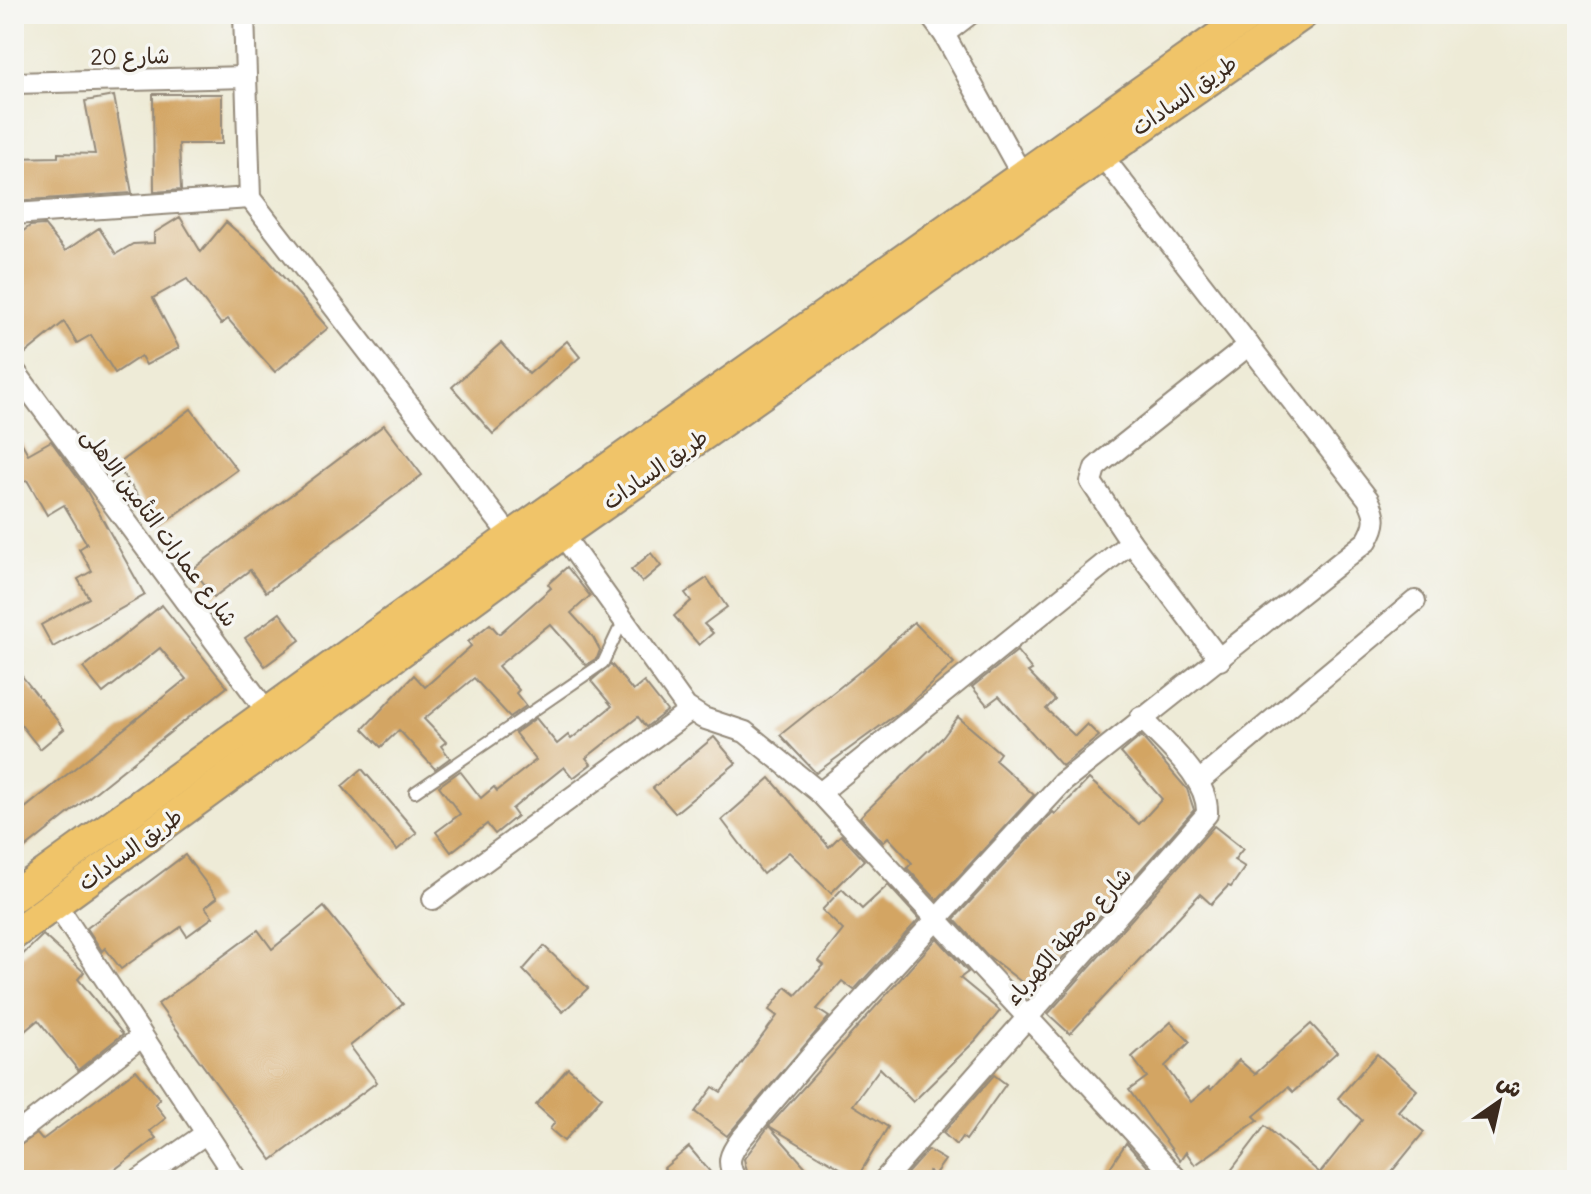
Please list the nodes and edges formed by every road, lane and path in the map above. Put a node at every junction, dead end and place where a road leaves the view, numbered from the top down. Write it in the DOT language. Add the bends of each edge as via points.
graph roads {
  1 [pos="244,14"];
  2 [pos="929,14"];
  3 [pos="970,14"];
  4 [pos="1251,14"];
  5 [pos="1303,14"];
  6 [pos="944,34"];
  7 [pos="246,77"];
  8 [pos="14,83"];
  9 [pos="1100,153"];
  10 [pos="1022,175"];
  11 [pos="250,198"];
  12 [pos="14,214"];
  13 [pos="841,321"];
  14 [pos="1249,345"];
  15 [pos="14,370"];
  16 [pos="562,534"];
  17 [pos="511,537"];
  18 [pos="1131,542"];
  19 [pos="1415,601"];
  20 [pos="627,622"];
  21 [pos="1220,660"];
  22 [pos="690,711"];
  23 [pos="268,713"];
  24 [pos="1141,717"];
  25 [pos="1198,782"];
  26 [pos="415,792"];
  27 [pos="820,793"];
  28 [pos="14,896"];
  29 [pos="433,899"];
  30 [pos="56,904"];
  31 [pos="938,918"];
  32 [pos="14,934"];
  33 [pos="1029,1016"];
  34 [pos="141,1037"];
  35 [pos="205,1134"];
  36 [pos="14,1136"];
  37 [pos="139,1180"];
  38 [pos="237,1180"];
  39 [pos="736,1180"];
  40 [pos="884,1180"];
  41 [pos="1178,1180"];
  1 -- 7 [label="street"];
  2 -- 6 [label="street"];
  3 -- 6 [label="street"];
  4 -- 10 [label="main road, طريق السادات"];
  5 -- 9 [label="main road, طريق السادات"];
  6 -- 10 [label="street"];
  7 -- 8 [label="street, شارع 20"];
  7 -- 11 [label="street"];
  9 -- 13 [label="main road, طريق السادات"];
  9 -- 14 [label="street"];
  10 -- 13 [label="main road, طريق السادات"];
  11 -- 12 [label="street"];
  11 -- 17 [label="street"];
  13 -- 16 [label="main road, طريق السادات"];
  13 -- 17 [label="main road, طريق السادات"];
  14 -- 18 [label="street" via="1095,468 1091,482"];
  14 -- 21 [label="street" via="1368,499 1376,526 1367,541"];
  15 -- 23 [label="street, شارع عمارات التأمين الاهلى"];
  16 -- 20 [label="street"];
  16 -- 30 [label="main road, طريق السادات"];
  17 -- 23 [label="main road, طريق السادات"];
  18 -- 21 [label="street"];
  18 -- 27 [label="street"];
  19 -- 25 [label="street"];
  20 -- 22 [label="street"];
  20 -- 26 [label="lane" via="603,663"];
  21 -- 24 [label="street"];
  22 -- 27 [label="street" via="745,732"];
  22 -- 29 [label="street"];
  23 -- 28 [label="main road, طريق السادات"];
  24 -- 25 [label="street"];
  24 -- 31 [label="street" via="1063,782"];
  25 -- 33 [label="street, شارع محطة الكهرباء" via="1208,799 1202,822"];
  27 -- 31 [label="street"];
  30 -- 32 [label="main road, طريق السادات"];
  30 -- 34 [label="street"];
  31 -- 33 [label="street"];
  31 -- 39 [label="street" via="735,1147 728,1166"];
  33 -- 40 [label="street, شارع محطة الكهرباء"];
  33 -- 41 [label="street"];
  34 -- 35 [label="street"];
  34 -- 36 [label="street"];
  35 -- 37 [label="street"];
  35 -- 38 [label="street"];
}
